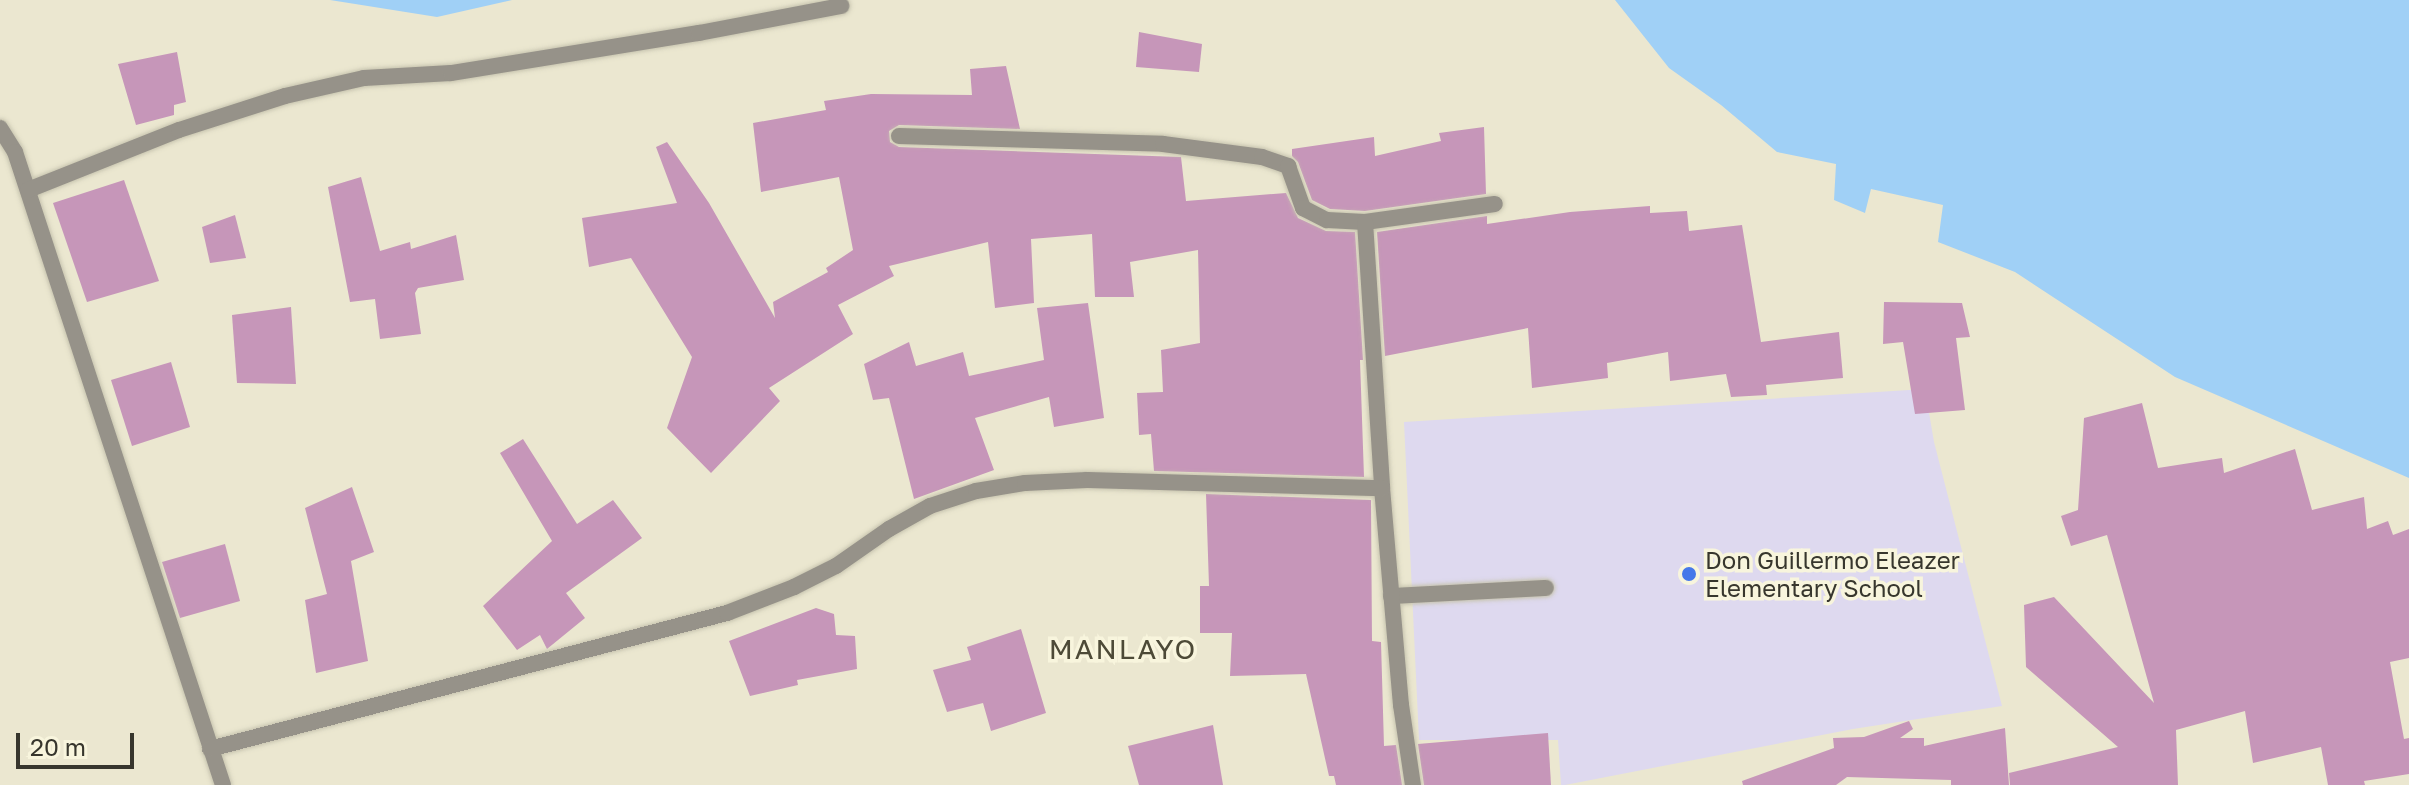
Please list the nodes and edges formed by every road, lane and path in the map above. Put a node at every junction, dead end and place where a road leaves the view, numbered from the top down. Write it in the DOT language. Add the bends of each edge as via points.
graph roads {
  1 [pos="841,6"];
  2 [pos="0,128"];
  3 [pos="899,136"];
  4 [pos="28,190"];
  5 [pos="1495,204"];
  6 [pos="1365,222"];
  7 [pos="1382,488"];
  8 [pos="1546,588"];
  9 [pos="1391,596"];
  10 [pos="210,749"];
  11 [pos="223,785"];
  12 [pos="1413,785"];
  1 -- 4 [label="street" via="495,67 364,78 285,96 179,130"];
  2 -- 4 [label="street"];
  3 -- 6 [label="street" via="1163,144 1262,157 1288,166 1303,208 1312,215"];
  4 -- 10 [label="street"];
  5 -- 6 [label="street"];
  6 -- 7 [label="street"];
  7 -- 9 [label="street"];
  7 -- 10 [label="street" via="1087,480 976,491 930,506 836,566 727,613"];
  8 -- 9 [label="street"];
  9 -- 12 [label="street"];
  10 -- 11 [label="street"];
}
